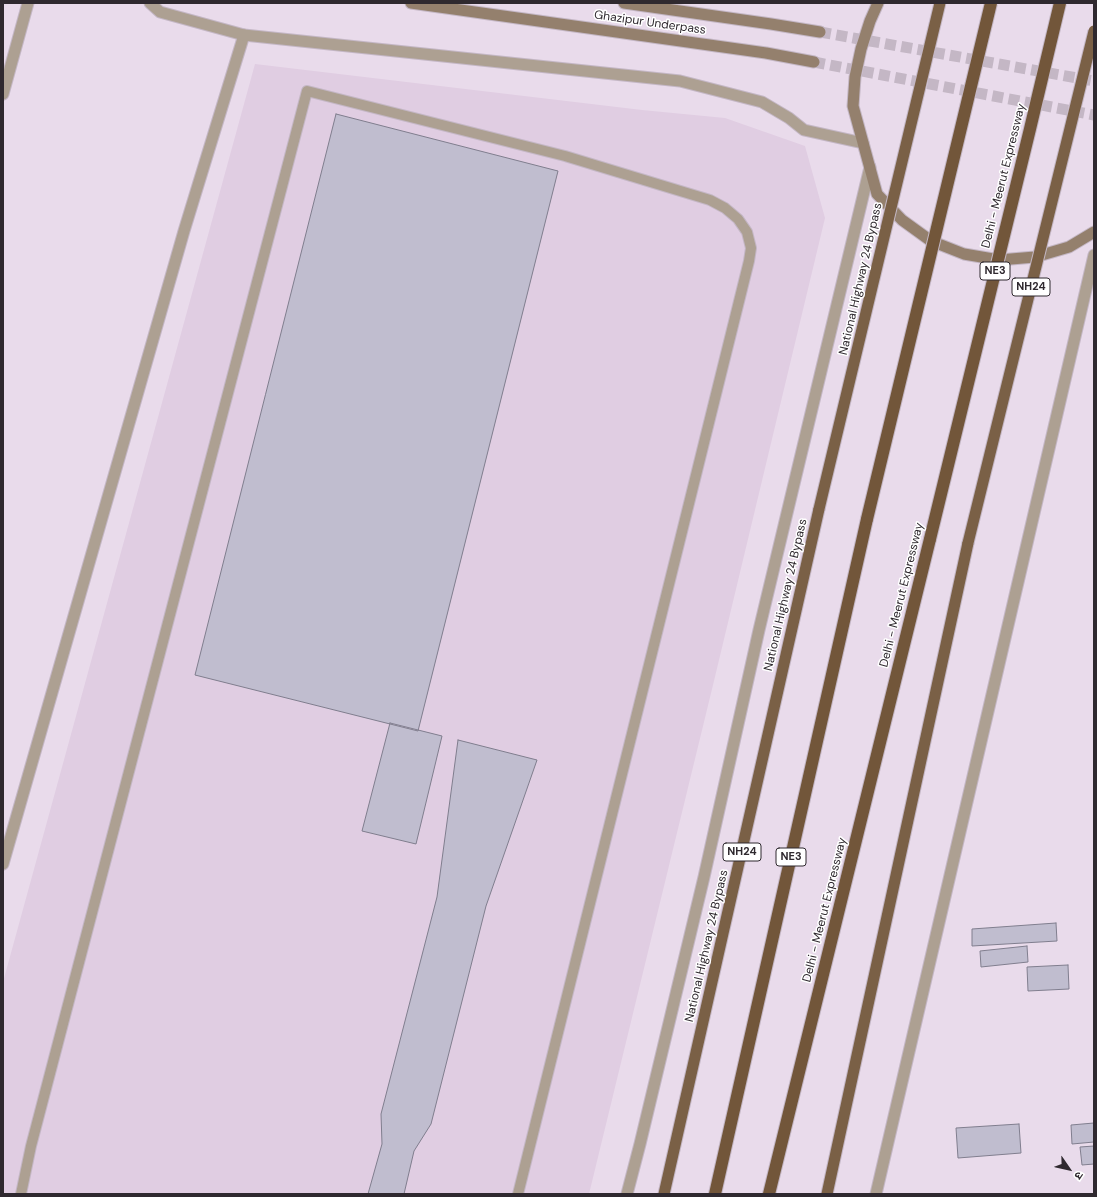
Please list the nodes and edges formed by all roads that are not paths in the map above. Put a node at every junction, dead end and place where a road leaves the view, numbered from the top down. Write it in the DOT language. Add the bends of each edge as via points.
graph roads {
  1 [pos="28,3"];
  2 [pos="150,3"];
  3 [pos="411,3"];
  4 [pos="624,3"];
  5 [pos="878,3"];
  6 [pos="940,3"];
  7 [pos="991,3"];
  8 [pos="1060,3"];
  9 [pos="1094,31"];
  10 [pos="820,32"];
  11 [pos="244,35"];
  12 [pos="814,62"];
  13 [pos="3,94"];
  14 [pos="863,143"];
  15 [pos="870,167"];
  16 [pos="1094,232"];
  17 [pos="1094,255"];
  18 [pos="3,864"];
  19 [pos="21,1194"];
  20 [pos="518,1194"];
  21 [pos="627,1194"];
  22 [pos="664,1194"];
  23 [pos="715,1194"];
  24 [pos="769,1194"];
  25 [pos="827,1194"];
  26 [pos="876,1194"];
  1 -- 13 [label="street"];
  2 -- 11 [label="street" via="160,12"];
  3 -- 12 [label="main road, Ghazipur Underpass"];
  4 -- 10 [label="main road, Ghazipur Underpass"];
  5 -- 14 [label="main road" via="861,49 855,77 853,106"];
  6 -- 22 [label="highway, National Highway 24 Bypass / NH24, bridge" via="819,509"];
  7 -- 23 [label="highway, NE3, bridge" via="867,519"];
  8 -- 24 [label="highway, Delhi - Meerut Expressway / NE3, bridge"];
  9 -- 25 [label="highway, NH24, bridge" via="968,543"];
  11 -- 14 [label="street" via="680,81 762,102 804,130"];
  11 -- 18 [label="street" via="184,231"];
  14 -- 15 [label="main road"];
  15 -- 16 [label="main road" via="877,194 902,220 931,241 964,254 999,260 1034,257 1069,247"];
  15 -- 21 [label="street"];
  17 -- 26 [label="street"];
  19 -- 20 [label="lane" via="31,1146 307,91 564,156 710,200 738,219 747,232 751,248"];
}
